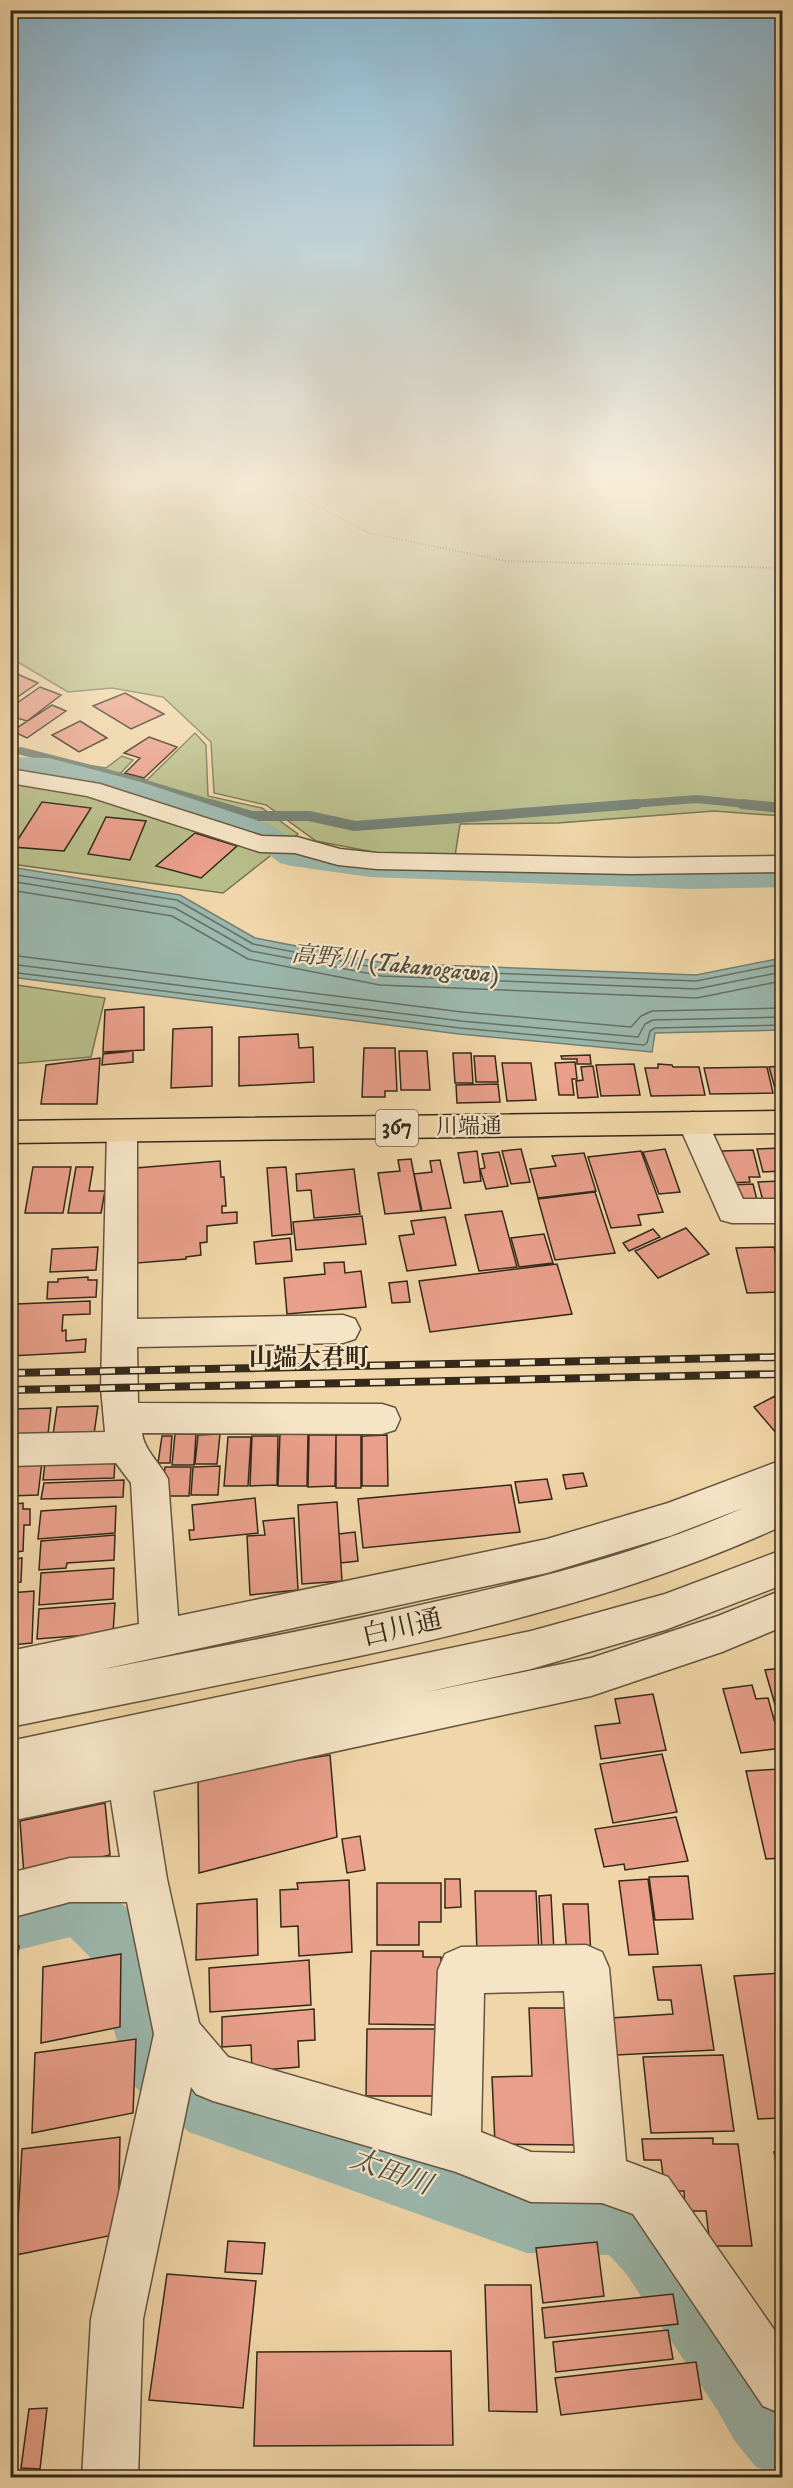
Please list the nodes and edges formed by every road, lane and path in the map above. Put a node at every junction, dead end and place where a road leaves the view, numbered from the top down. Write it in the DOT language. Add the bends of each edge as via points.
graph roads {
  1 [pos="10,776"];
  2 [pos="783,864"];
  3 [pos="783,1122"];
  4 [pos="693,1123"];
  5 [pos="122,1131"];
  6 [pos="11,1135"];
  7 [pos="783,1211"];
  8 [pos="343,1329"];
  9 [pos="120,1333"];
  10 [pos="382,1419"];
  11 [pos="123,1432"];
  12 [pos="10,1449"];
  13 [pos="783,1476"];
  14 [pos="783,1508"];
  15 [pos="783,1568"];
  16 [pos="783,1608"];
  17 [pos="160,1639"];
  18 [pos="10,1670"];
  19 [pos="10,1707"];
  20 [pos="10,1762"];
  21 [pos="129,1776"];
  22 [pos="10,1800"];
  23 [pos="145,1879"];
  24 [pos="10,1896"];
  25 [pos="178,2034"];
  26 [pos="456,2147"];
  27 [pos="602,2178"];
  28 [pos="783,2387"];
  29 [pos="111,2478"];
  1 -- 2 [label="street" via="91,789 260,844 297,845 338,857 631,866"];
  3 -- 4 [label="highway, 川端通 / 367"];
  4 -- 5 [label="highway, 川端通 / 367"];
  4 -- 7 [label="street" via="732,1211"];
  5 -- 6 [label="highway, 川端通 / 367"];
  5 -- 9 [label="street"];
  8 -- 9 [label="street"];
  9 -- 11 [label="street" via="118,1371"];
  10 -- 11 [label="street"];
  11 -- 12 [label="street"];
  11 -- 17 [label="street" via="149,1479"];
  13 -- 17 [label="street" via="670,1520 547,1556"];
  14 -- 19 [label="street, 白川通" via="637,1567 503,1605 340,1642"];
  15 -- 20 [label="street, 白川通" via="665,1612 531,1650"];
  16 -- 21 [label="street" via="591,1677"];
  17 -- 18 [label="street"];
  21 -- 22 [label="street"];
  21 -- 23 [label="street"];
  23 -- 24 [label="street" via="70,1880"];
  23 -- 25 [label="street"];
  25 -- 26 [label="street" via="213,2077"];
  25 -- 29 [label="street" via="117,2319"];
  26 -- 27 [label="street" via="531,2178"];
  26 -- 27 [label="street" via="461,1970 586,1968"];
  27 -- 28 [label="street" via="650,2195"];
}
